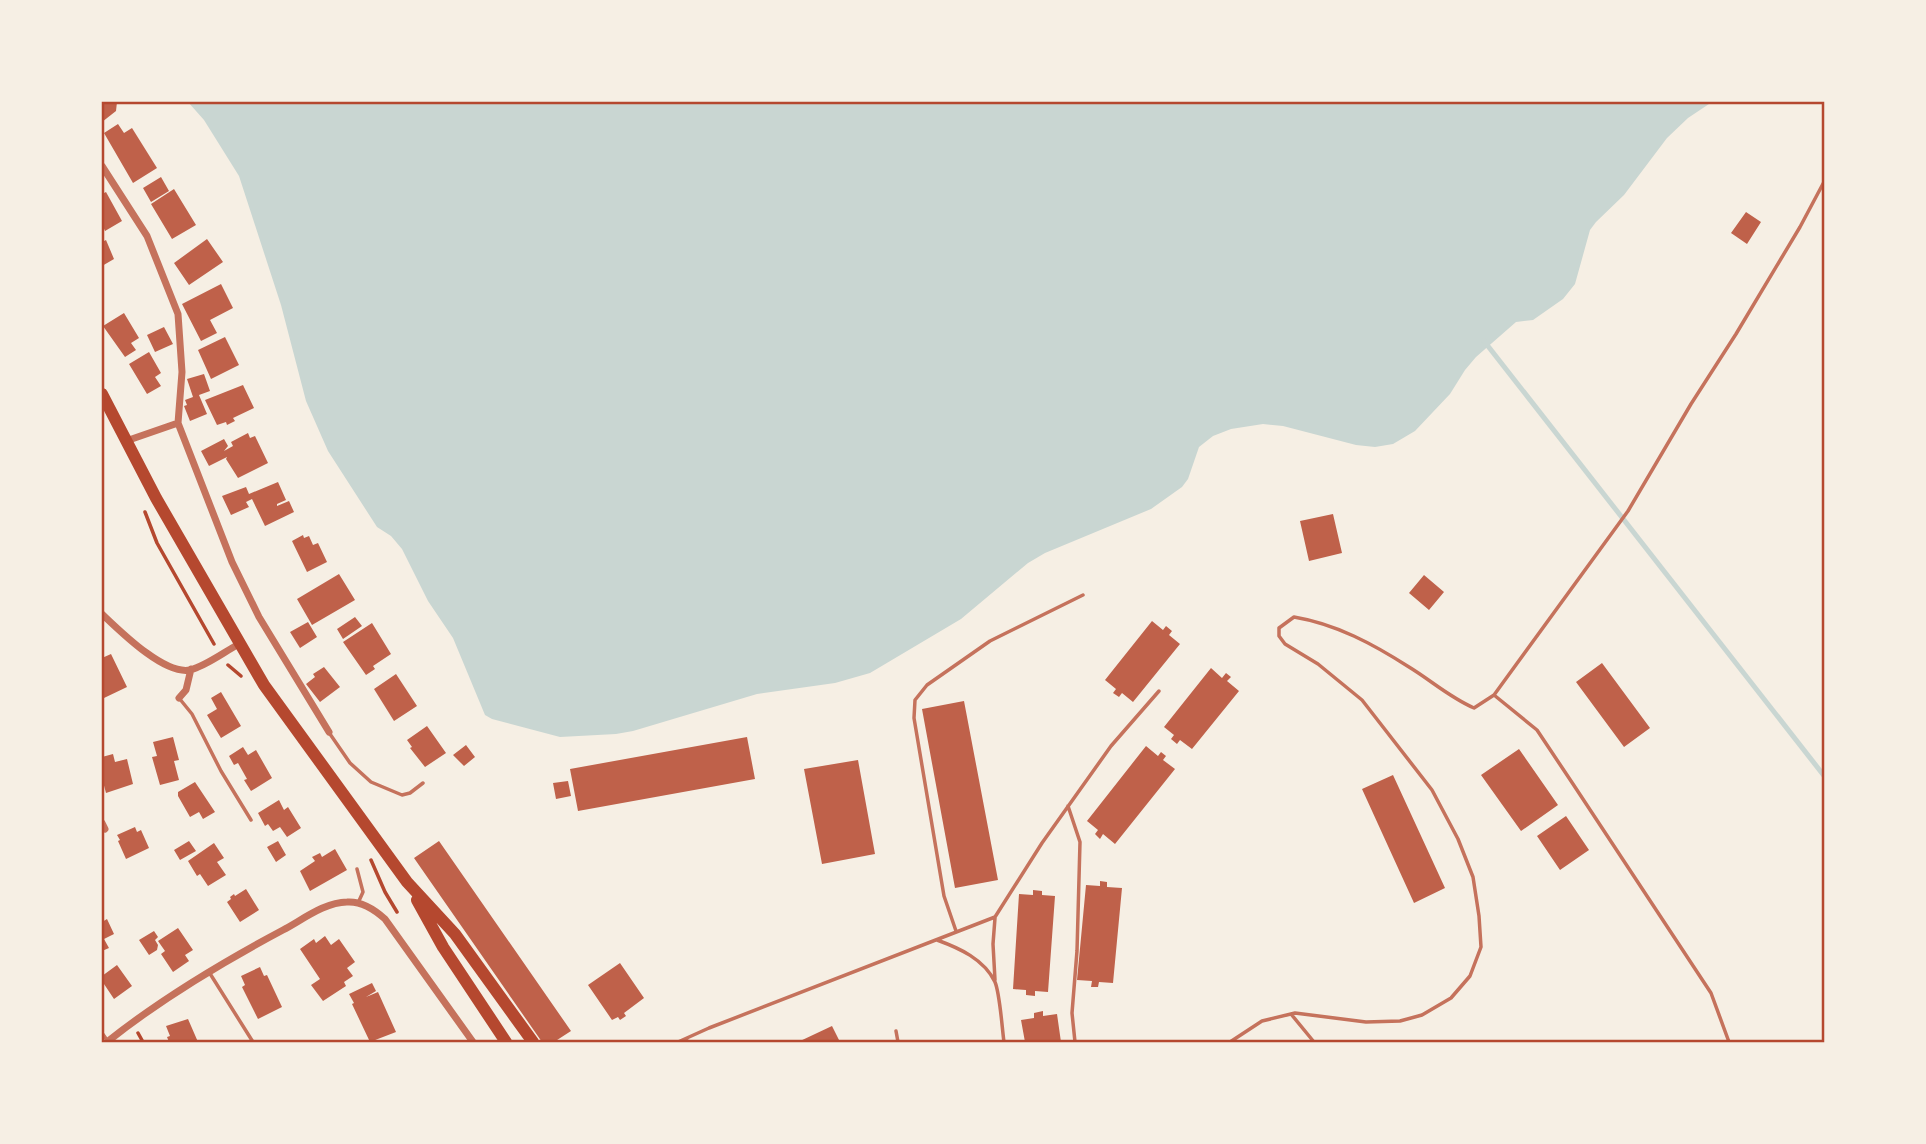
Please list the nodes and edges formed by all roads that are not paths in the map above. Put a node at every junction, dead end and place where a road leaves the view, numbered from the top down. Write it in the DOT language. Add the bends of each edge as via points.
graph roads {
  1 [pos="102,166"];
  2 [pos="1825,180"];
  3 [pos="102,394"];
  4 [pos="178,423"];
  5 [pos="126,441"];
  6 [pos="1083,595"];
  7 [pos="102,614"];
  8 [pos="239,644"];
  9 [pos="191,669"];
  10 [pos="1159,691"];
  11 [pos="1494,695"];
  12 [pos="179,698"];
  13 [pos="328,732"];
  14 [pos="423,783"];
  15 [pos="1068,806"];
  16 [pos="251,820"];
  17 [pos="358,869"];
  18 [pos="407,882"];
  19 [pos="358,903"];
  20 [pos="995,917"];
  21 [pos="956,931"];
  22 [pos="935,940"];
  23 [pos="208,971"];
  24 [pos="995,982"];
  25 [pos="1291,1014"];
  26 [pos="896,1031"];
  27 [pos="102,1034"];
  28 [pos="681,1041"];
  29 [pos="108,1042"];
  30 [pos="253,1042"];
  31 [pos="473,1042"];
  32 [pos="506,1042"];
  33 [pos="533,1042"];
  34 [pos="690,1042"];
  35 [pos="898,1042"];
  36 [pos="1004,1042"];
  37 [pos="1075,1042"];
  38 [pos="1230,1042"];
  39 [pos="1314,1042"];
  40 [pos="1729,1042"];
  1 -- 4 [label="street" via="146,236 178,314 182,372"];
  2 -- 11 [label="lane" via="1628,512"];
  3 -- 5 [label="main road"];
  4 -- 5 [label="street"];
  4 -- 13 [label="street" via="232,562 259,617"];
  5 -- 8 [label="main road"];
  6 -- 21 [label="lane" via="990,641 927,685 915,700 914,718 944,896"];
  7 -- 9 [label="street" via="142,649 173,667"];
  8 -- 9 [label="street"];
  8 -- 18 [label="main road"];
  9 -- 12 [label="street"];
  10 -- 15 [label="lane" via="1111,746"];
  11 -- 25 [label="lane" via="1474,708 1347,632 1294,617 1279,628 1285,644 1362,700 1432,790 1473,877 1481,947 1470,976 1451,998 1422,1015 1366,1022"];
  11 -- 40 [label="lane" via="1537,730 1559,762 1711,993"];
  12 -- 16 [label="lane"];
  13 -- 14 [label="lane" via="350,763 371,782 402,795"];
  15 -- 20 [label="lane"];
  15 -- 37 [label="lane" via="1080,842 1072,1013"];
  17 -- 19 [label="lane" via="363,892"];
  18 -- 32 [label="main road" via="443,947"];
  18 -- 33 [label="main road" via="455,934"];
  19 -- 23 [label="street" via="339,903 316,912"];
  19 -- 31 [label="street" via="385,919"];
  20 -- 21 [label="lane"];
  20 -- 24 [label="lane"];
  21 -- 22 [label="lane"];
  22 -- 24 [label="lane" via="974,958"];
  22 -- 28 [label="lane"];
  23 -- 29 [label="street"];
  23 -- 30 [label="lane"];
  24 -- 36 [label="lane"];
  25 -- 38 [label="lane" via="1262,1021"];
  25 -- 39 [label="lane"];
  26 -- 35 [label="lane"];
  27 -- 29 [label="lane"];
  28 -- 34 [label="lane"];
}
